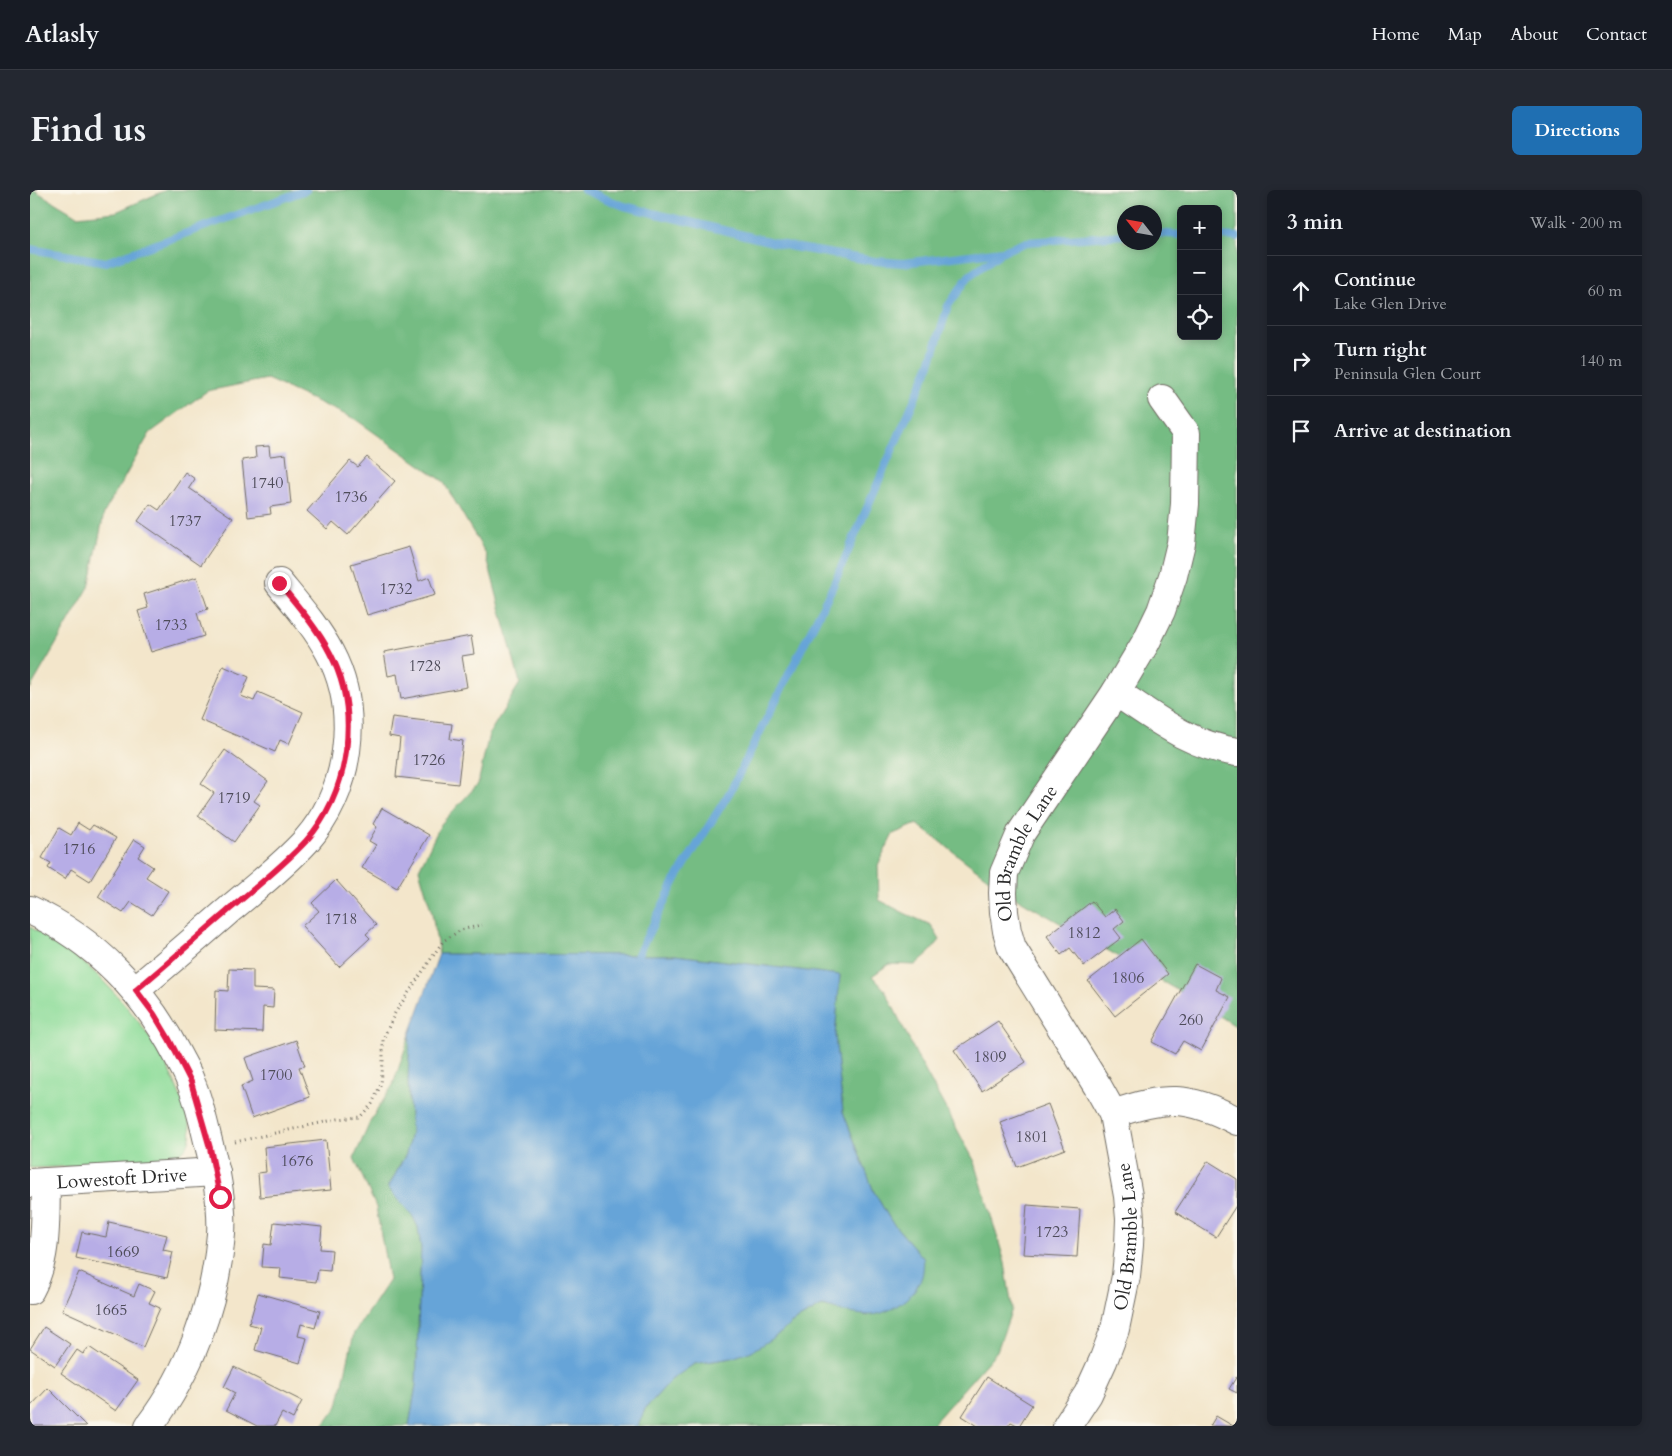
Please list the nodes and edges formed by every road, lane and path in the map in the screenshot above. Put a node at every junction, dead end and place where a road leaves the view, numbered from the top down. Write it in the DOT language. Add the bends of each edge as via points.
graph roads {
  1 [pos="1162,398"];
  2 [pos="279,583"];
  3 [pos="1116,692"];
  4 [pos="1237,752"];
  5 [pos="30,910"];
  6 [pos="482,925"];
  7 [pos="136,990"];
  8 [pos="1113,1114"];
  9 [pos="1237,1121"];
  10 [pos="213,1160"];
  11 [pos="38,1182"];
  12 [pos="30,1290"];
  13 [pos="149,1426"];
  14 [pos="1067,1426"];
  1 -- 3 [label="street, Old Bramble Lane" via="1186,433 1181,543 1161,612"];
  2 -- 7 [label="street" via="330,653 342,684 348,718 346,752 339,782 326,812 306,840"];
  3 -- 4 [label="street" via="1186,737"];
  3 -- 8 [label="street, Old Bramble Lane" via="1021,833 1004,873 1003,893 1012,948"];
  5 -- 7 [label="street" via="74,935"];
  6 -- 10 [label="path" via="461,930 443,941 395,1013 383,1039 381,1084 372,1104 360,1117 338,1120"];
  7 -- 10 [label="street" via="169,1039 191,1082"];
  8 -- 9 [label="street" via="1152,1102 1178,1100 1217,1110"];
  8 -- 14 [label="street, Old Bramble Lane" via="1130,1220 1126,1276 1115,1329 1103,1361 1088,1394"];
  10 -- 11 [label="street, Lowestoft Drive"];
  10 -- 13 [label="street" via="220,1197 221,1233 214,1280 189,1361"];
  11 -- 12 [label="street" via="44,1244 40,1266"];
}
